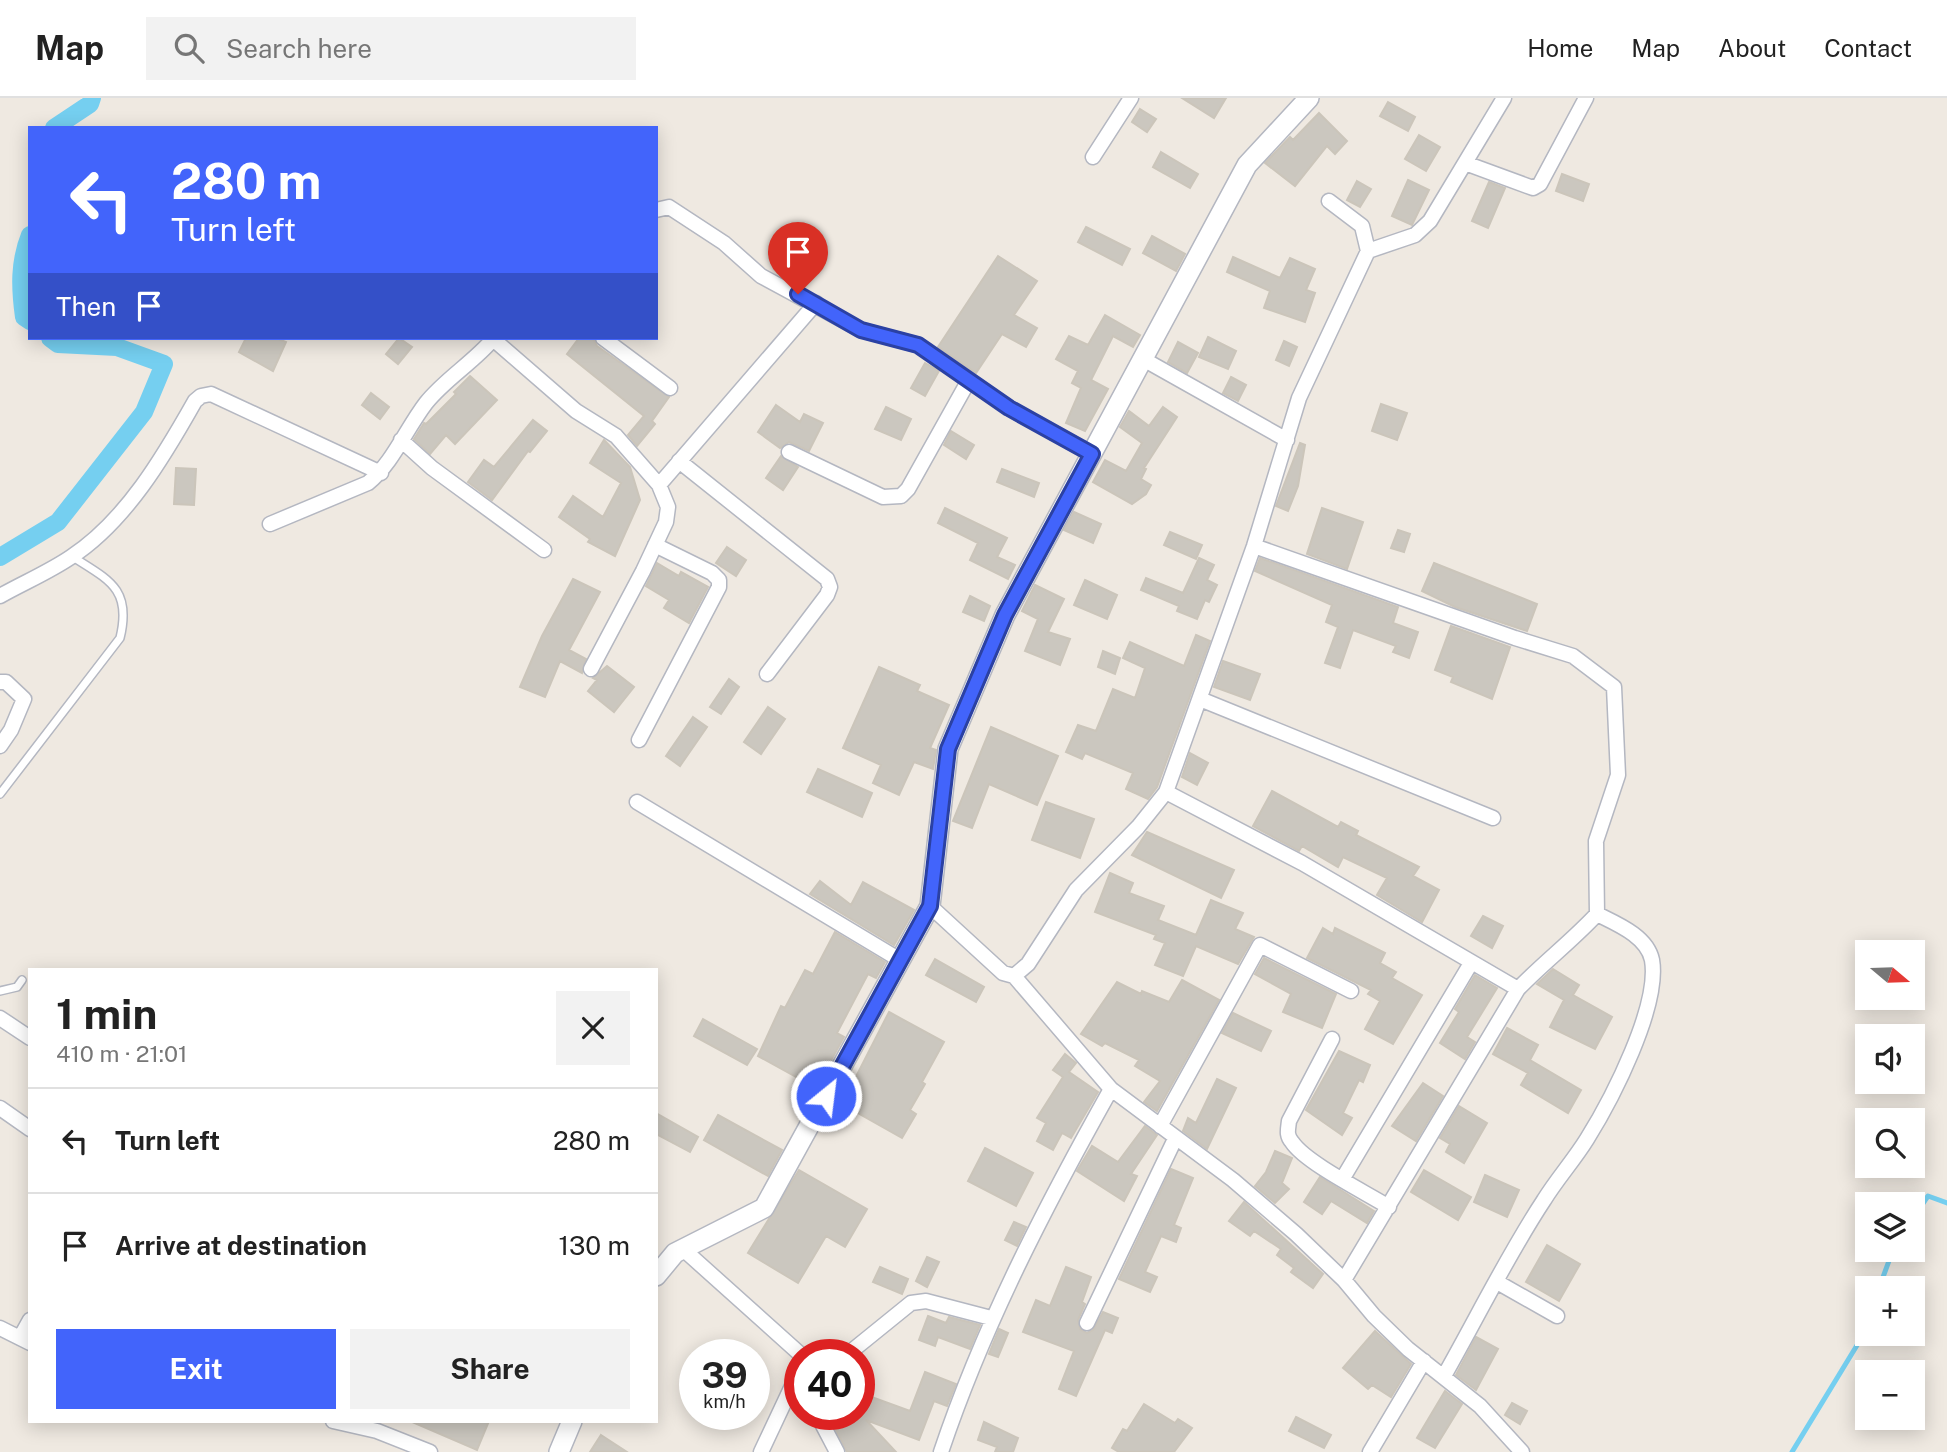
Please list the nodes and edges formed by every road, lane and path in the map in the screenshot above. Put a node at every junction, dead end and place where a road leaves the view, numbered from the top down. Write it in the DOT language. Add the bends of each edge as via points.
graph roads {
  1 [pos="1131,98"];
  2 [pos="1504,98"];
  3 [pos="1586,98"];
  4 [pos="1304,99"];
  5 [pos="1093,157"];
  6 [pos="1465,163"];
  7 [pos="1329,201"];
  8 [pos="658,210"];
  9 [pos="1368,251"];
  10 [pos="816,303"];
  11 [pos="491,340"];
  12 [pos="495,340"];
  13 [pos="606,340"];
  14 [pos="1143,359"];
  15 [pos="969,380"];
  16 [pos="670,388"];
  17 [pos="401,440"];
  18 [pos="1287,440"];
  19 [pos="789,452"];
  20 [pos="1092,454"];
  21 [pos="679,461"];
  22 [pos="381,473"];
  23 [pos="659,485"];
  24 [pos="270,524"];
  25 [pos="655,545"];
  26 [pos="1254,546"];
  27 [pos="544,550"];
  28 [pos="72,556"];
  29 [pos="0,596"];
  30 [pos="592,669"];
  31 [pos="767,674"];
  32 [pos="0,682"];
  33 [pos="1200,699"];
  34 [pos="639,740"];
  35 [pos="0,746"];
  36 [pos="1166,792"];
  37 [pos="0,794"];
  38 [pos="637,802"];
  39 [pos="1493,818"];
  40 [pos="930,906"];
  41 [pos="1597,914"];
  42 [pos="900,960"];
  43 [pos="1471,963"];
  44 [pos="1014,976"];
  45 [pos="22,980"];
  46 [pos="1518,989"];
  47 [pos="0,991"];
  48 [pos="1351,991"];
  49 [pos="0,1018"];
  50 [pos="28,1037"];
  51 [pos="1332,1039"];
  52 [pos="1111,1089"];
  53 [pos="0,1108"];
  54 [pos="1160,1125"];
  55 [pos="28,1128"];
  56 [pos="1175,1139"];
  57 [pos="1343,1178"];
  58 [pos="1389,1207"];
  59 [pos="683,1249"];
  60 [pos="658,1273"];
  61 [pos="1344,1280"];
  62 [pos="1497,1282"];
  63 [pos="1557,1316"];
  64 [pos="991,1318"];
  65 [pos="1087,1323"];
  66 [pos="0,1328"];
  67 [pos="867,1339"];
  68 [pos="25,1340"];
  69 [pos="784,1340"];
  70 [pos="1424,1362"];
  71 [pos="1444,1376"];
  72 [pos="784,1403"];
  73 [pos="342,1423"];
  74 [pos="571,1423"];
  75 [pos="825,1430"];
  76 [pos="430,1452"];
  77 [pos="559,1452"];
  78 [pos="761,1452"];
  79 [pos="837,1452"];
  80 [pos="941,1452"];
  81 [pos="1370,1452"];
  82 [pos="1522,1452"];
  1 -- 5 [label="street"];
  2 -- 6 [label="street"];
  3 -- 6 [label="street" via="1540,184 1533,188"];
  4 -- 14 [label="street" via="1247,165"];
  6 -- 9 [label="street" via="1430,221 1415,235"];
  7 -- 9 [label="street" via="1363,226"];
  8 -- 10 [label="street" via="669,207 724,243 761,276"];
  9 -- 18 [label="street" via="1299,398"];
  10 -- 15 [label="street" via="861,330 918,345"];
  10 -- 21 [label="street"];
  11 -- 17 [label="street" via="428,401"];
  12 -- 23 [label="street" via="576,411 617,436"];
  13 -- 16 [label="street"];
  14 -- 18 [label="street"];
  14 -- 20 [label="street"];
  15 -- 19 [label="street" via="901,496 883,497"];
  15 -- 20 [label="street"];
  17 -- 22 [label="street"];
  17 -- 27 [label="street"];
  18 -- 26 [label="street"];
  20 -- 40 [label="street" via="1005,615 948,749"];
  21 -- 23 [label="street"];
  21 -- 31 [label="street" via="827,579 827,595"];
  22 -- 24 [label="street" via="368,483"];
  22 -- 28 [label="street" via="211,394 201,396 166,455 121,511"];
  23 -- 25 [label="street" via="668,507"];
  25 -- 30 [label="street"];
  25 -- 34 [label="street" via="712,573 719,587"];
  26 -- 33 [label="street"];
  26 -- 41 [label="street" via="1573,656 1614,687 1618,775 1596,841"];
  28 -- 29 [label="street"];
  28 -- 37 [label="lane" via="110,580 121,593 125,619 120,638"];
  32 -- 35 [label="street" via="24,699"];
  33 -- 36 [label="street"];
  33 -- 39 [label="street"];
  36 -- 43 [label="street" via="1303,863"];
  36 -- 44 [label="street" via="1076,890 1028,964"];
  38 -- 42 [label="street"];
  40 -- 42 [label="street"];
  40 -- 44 [label="street" via="1003,974"];
  41 -- 46 [label="street"];
  41 -- 62 [label="street" via="1643,942 1652,958 1653,982 1644,1023 1588,1138 1543,1200"];
  42 -- 59 [label="street" via="764,1208"];
  43 -- 46 [label="street"];
  43 -- 57 [label="street"];
  44 -- 52 [label="street"];
  45 -- 47 [label="lane" via="16,987"];
  46 -- 58 [label="street"];
  48 -- 54 [label="street" via="1260,945"];
  49 -- 50 [label="street"];
  51 -- 57 [label="street" via="1287,1133 1306,1156"];
  52 -- 54 [label="street"];
  52 -- 64 [label="street" via="1034,1228"];
  53 -- 55 [label="street"];
  54 -- 56 [label="street"];
  56 -- 61 [label="street" via="1233,1180"];
  56 -- 65 [label="street"];
  57 -- 58 [label="street"];
  58 -- 61 [label="street"];
  59 -- 60 [label="street"];
  59 -- 69 [label="street"];
  61 -- 70 [label="street" via="1374,1316"];
  62 -- 63 [label="street"];
  62 -- 71 [label="street"];
  64 -- 67 [label="street" via="926,1301 911,1303"];
  64 -- 80 [label="street"];
  66 -- 68 [label="street"];
  70 -- 71 [label="street"];
  70 -- 81 [label="street"];
  71 -- 82 [label="street" via="1480,1406"];
  72 -- 78 [label="street"];
  73 -- 76 [label="street"];
  74 -- 77 [label="street"];
  75 -- 79 [label="street"];
}
